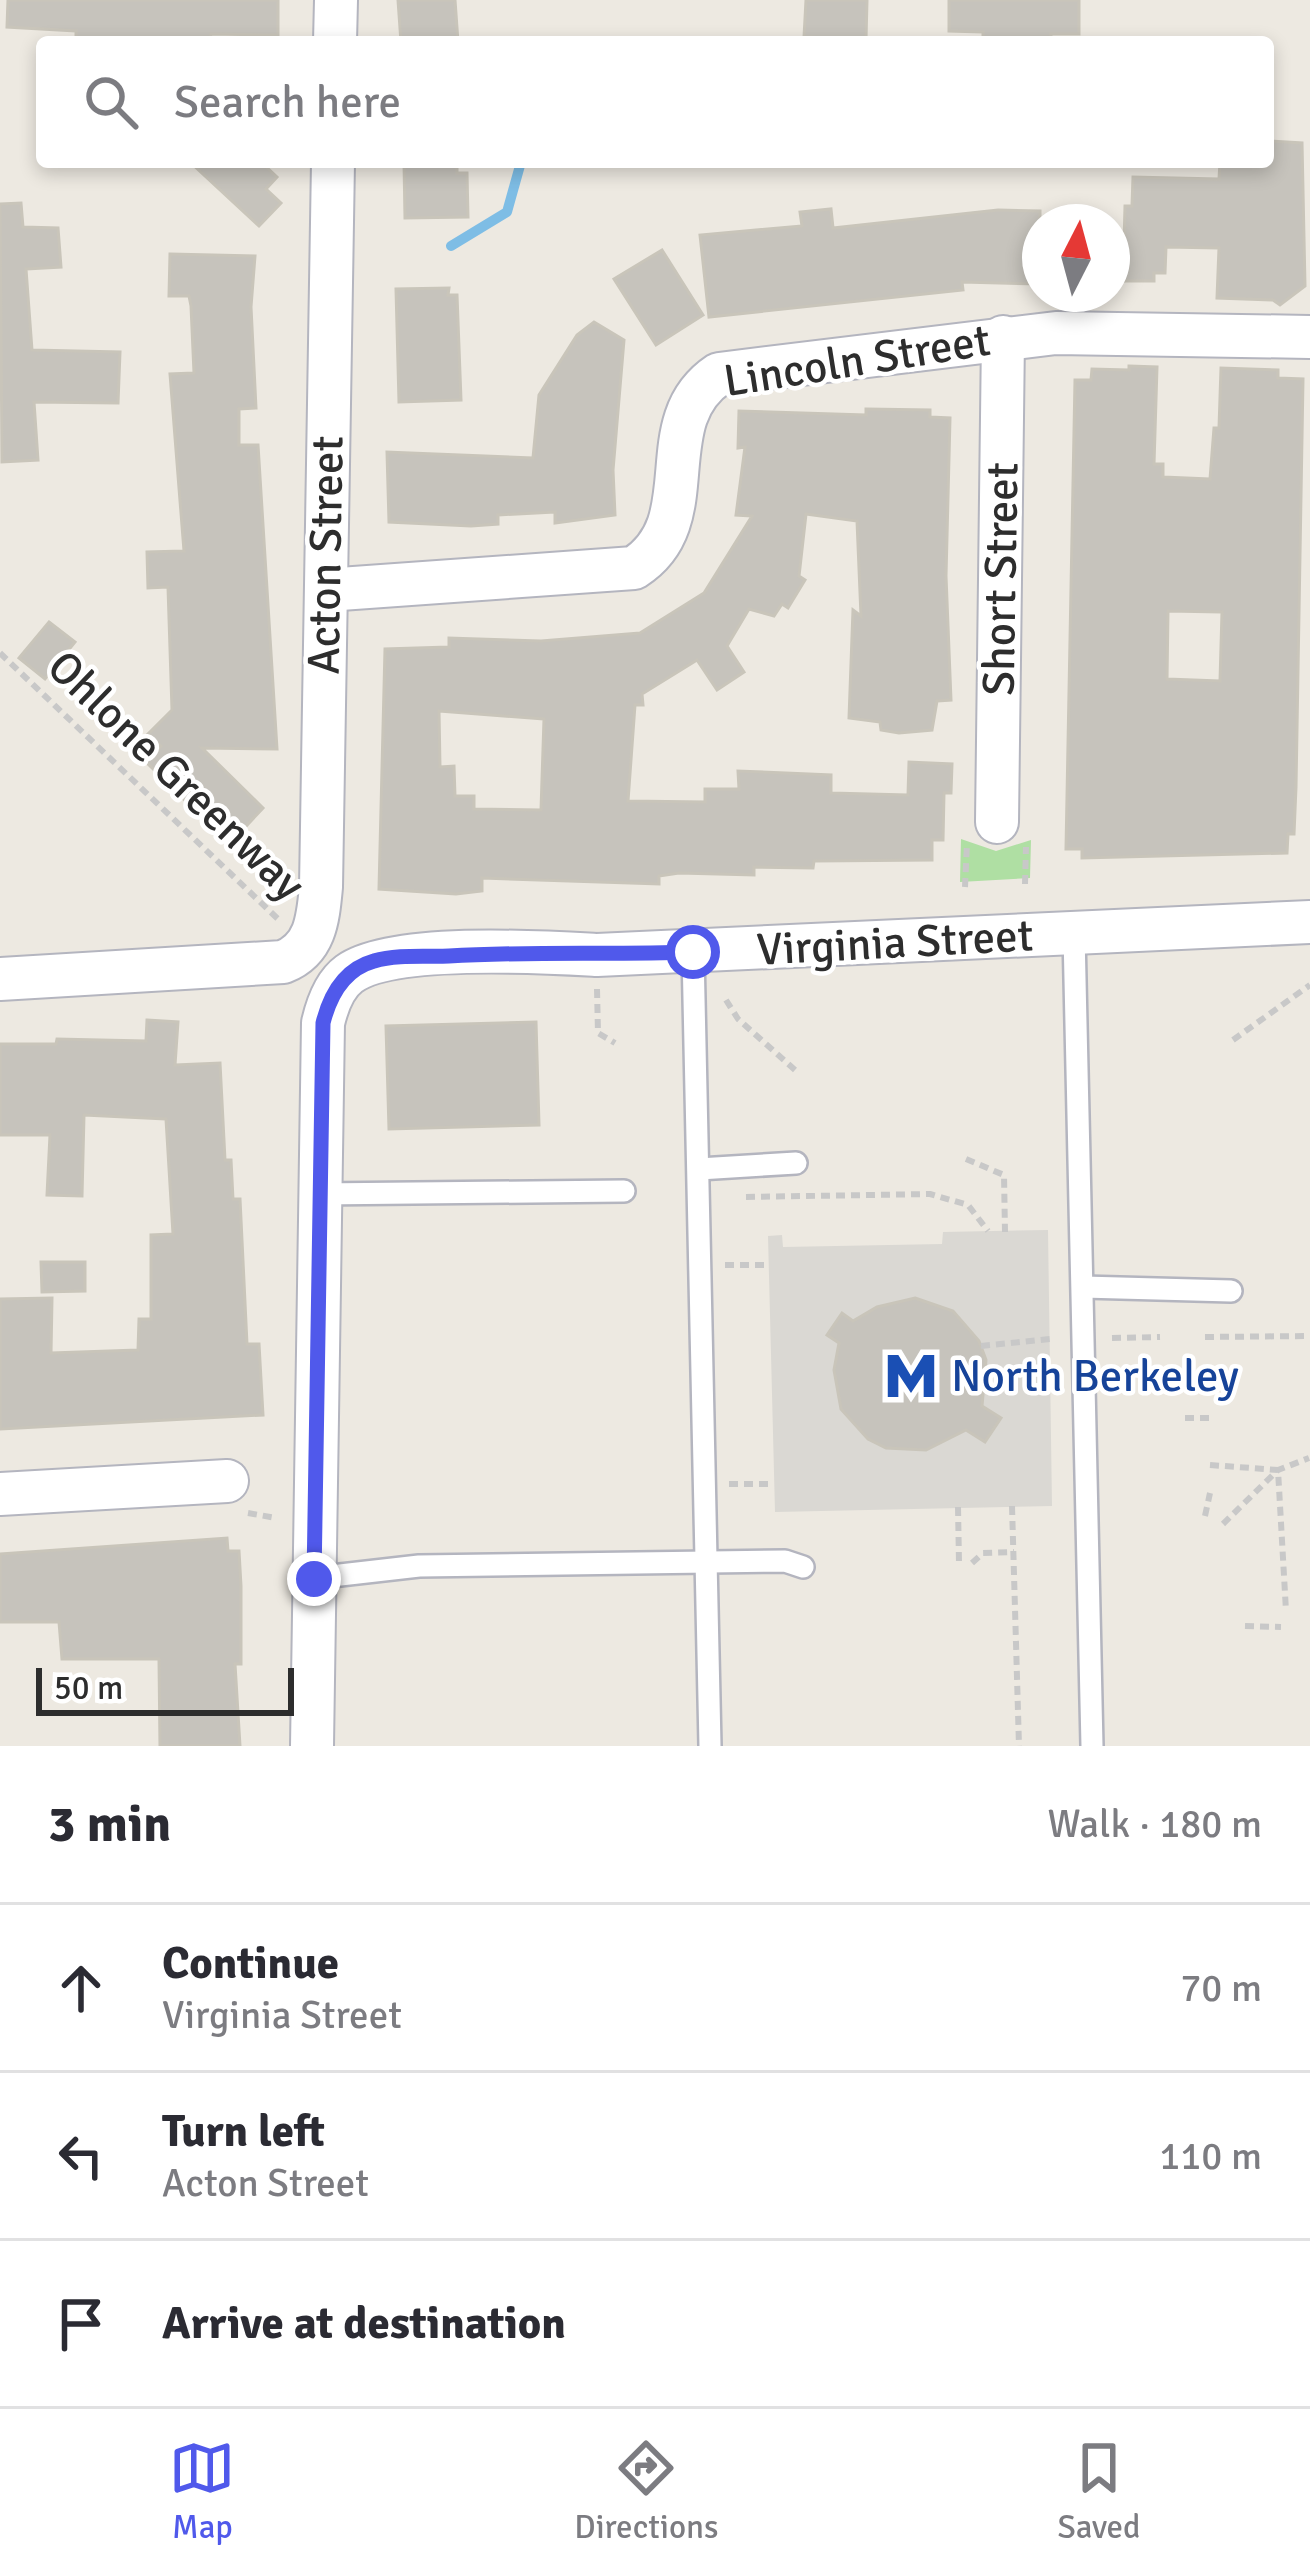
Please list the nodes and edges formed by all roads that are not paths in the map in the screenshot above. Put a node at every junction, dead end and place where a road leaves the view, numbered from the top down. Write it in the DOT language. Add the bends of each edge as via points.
graph roads {
  1 [pos="336,0"];
  2 [pos="335,36"];
  3 [pos="333,168"];
  4 [pos="1003,337"];
  5 [pos="1310,337"];
  6 [pos="326,590"];
  7 [pos="997,822"];
  8 [pos="1310,922"];
  9 [pos="1074,934"];
  10 [pos="693,952"];
  11 [pos="0,979"];
  12 [pos="796,1163"];
  13 [pos="699,1169"];
  14 [pos="624,1191"];
  15 [pos="318,1194"];
  16 [pos="1083,1287"];
  17 [pos="1231,1291"];
  18 [pos="226,1481"];
  19 [pos="0,1494"];
  20 [pos="706,1561"];
  21 [pos="803,1568"];
  22 [pos="314,1579"];
  23 [pos="312,1746"];
  24 [pos="710,1746"];
  25 [pos="1091,1746"];
  1 -- 2 [label="street"];
  3 -- 6 [label="street, Acton Street"];
  4 -- 5 [label="street, Lincoln Street"];
  4 -- 6 [label="street, Lincoln Street" via="719,374 700,386 679,428 671,529 634,568"];
  4 -- 7 [label="street, Short Street"];
  6 -- 11 [label="street, Acton Street" via="321,886 307,945 296,957 264,964"];
  8 -- 9 [label="street, Virginia Street"];
  9 -- 10 [label="street, Virginia Street"];
  9 -- 16 [label="lane"];
  10 -- 13 [label="lane"];
  10 -- 15 [label="street, Virginia Street" via="386,959 341,981 323,1023"];
  12 -- 13 [label="lane"];
  13 -- 20 [label="lane"];
  14 -- 15 [label="lane"];
  15 -- 22 [label="street"];
  16 -- 17 [label="lane"];
  16 -- 25 [label="lane"];
  18 -- 19 [label="street"];
  20 -- 21 [label="lane"];
  20 -- 22 [label="lane" via="419,1566"];
  20 -- 24 [label="lane"];
  22 -- 23 [label="street"];
}
